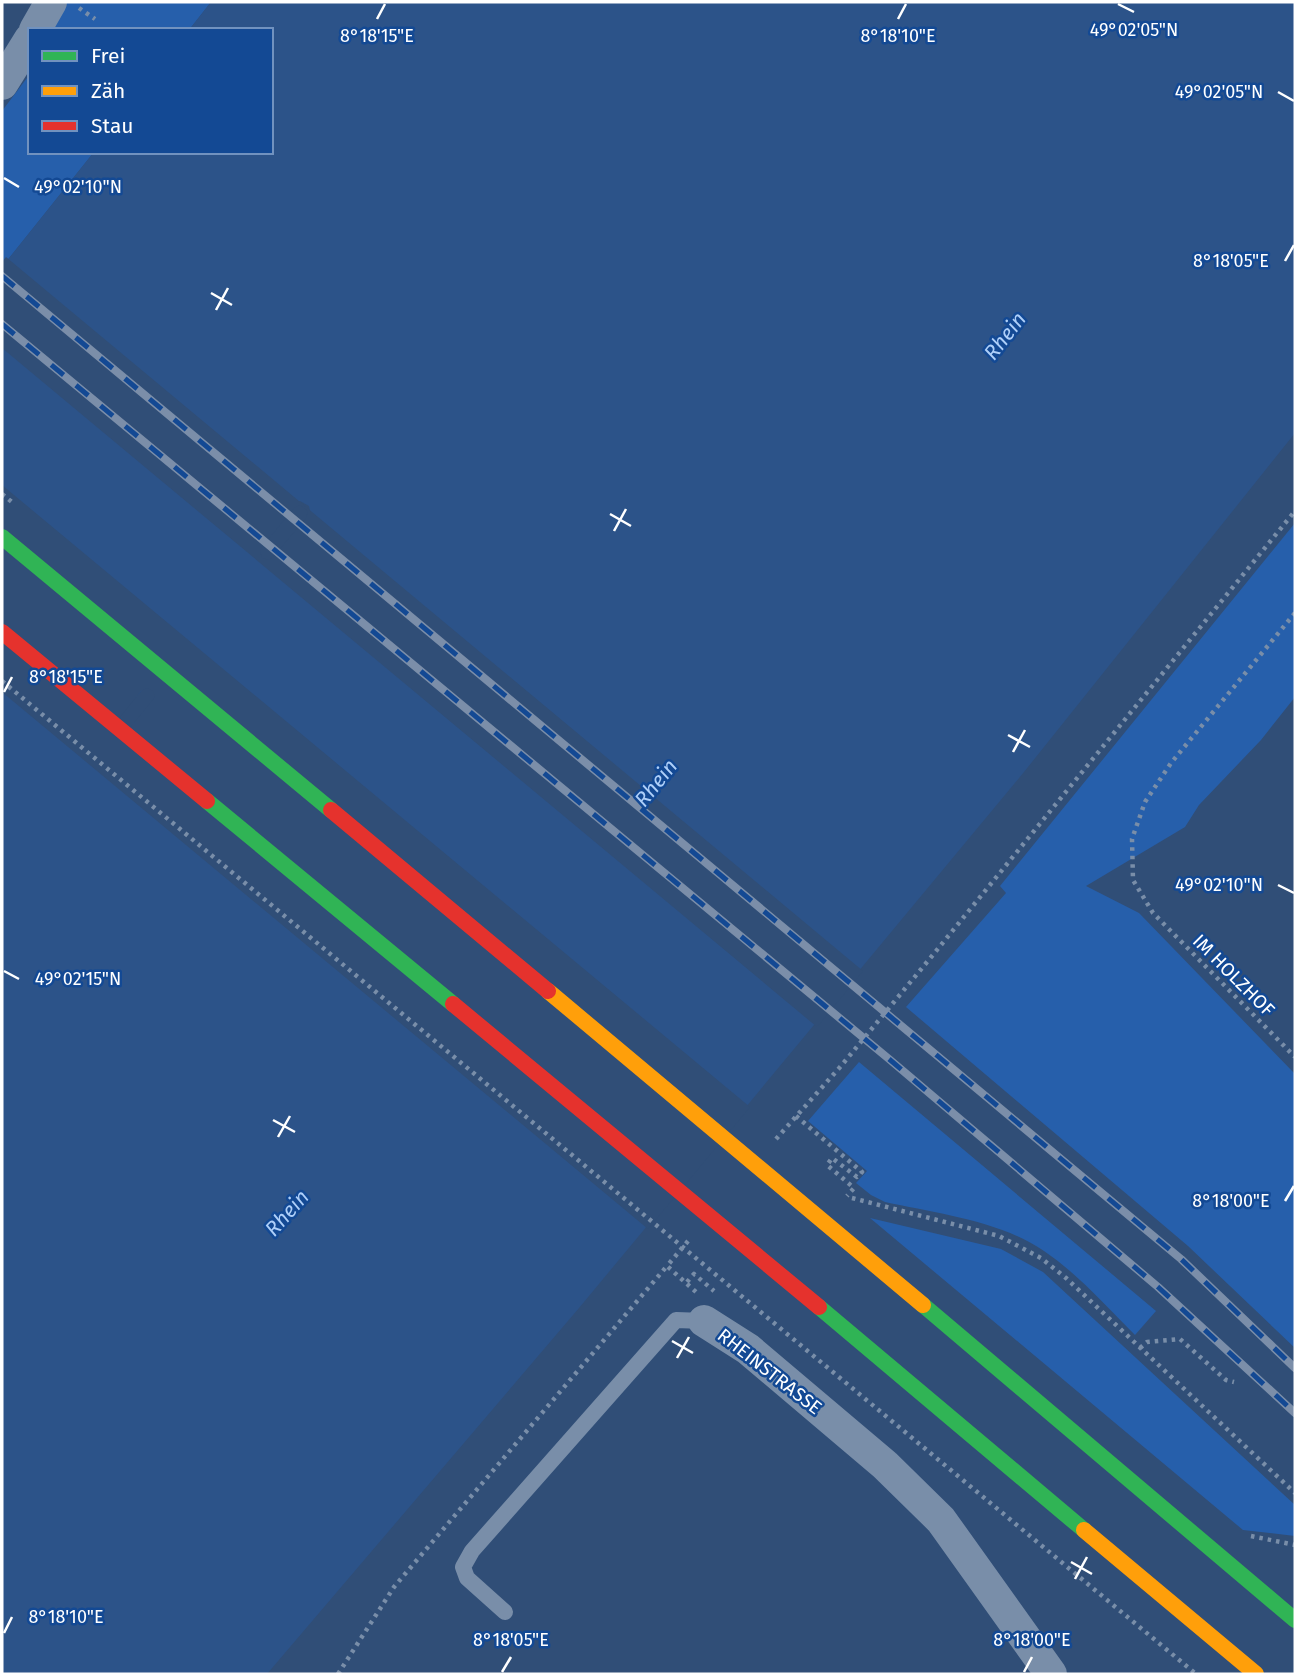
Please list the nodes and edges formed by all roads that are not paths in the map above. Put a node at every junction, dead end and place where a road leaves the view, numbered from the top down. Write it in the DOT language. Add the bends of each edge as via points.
graph roads {
  1 [pos="62,3"];
  2 [pos="37,28"];
  3 [pos="28,43"];
  4 [pos="2,84"];
  5 [pos="2,537"];
  6 [pos="2,632"];
  7 [pos="704,1321"];
  8 [pos="505,1612"];
  9 [pos="1295,1620"];
  10 [pos="1051,1674"];
  11 [pos="1256,1674"];
  1 -- 2 [label="street"];
  3 -- 4 [label="street"];
  5 -- 9 [label="highway, bridge" via="792,1194"];
  6 -- 11 [label="highway, bridge"];
  7 -- 8 [label="lane, RHEINSTRASSE" via="676,1320 472,1551 463,1567 467,1578"];
  7 -- 10 [label="street, RHEINSTRASSE" via="748,1349 885,1465 940,1520"];
}
